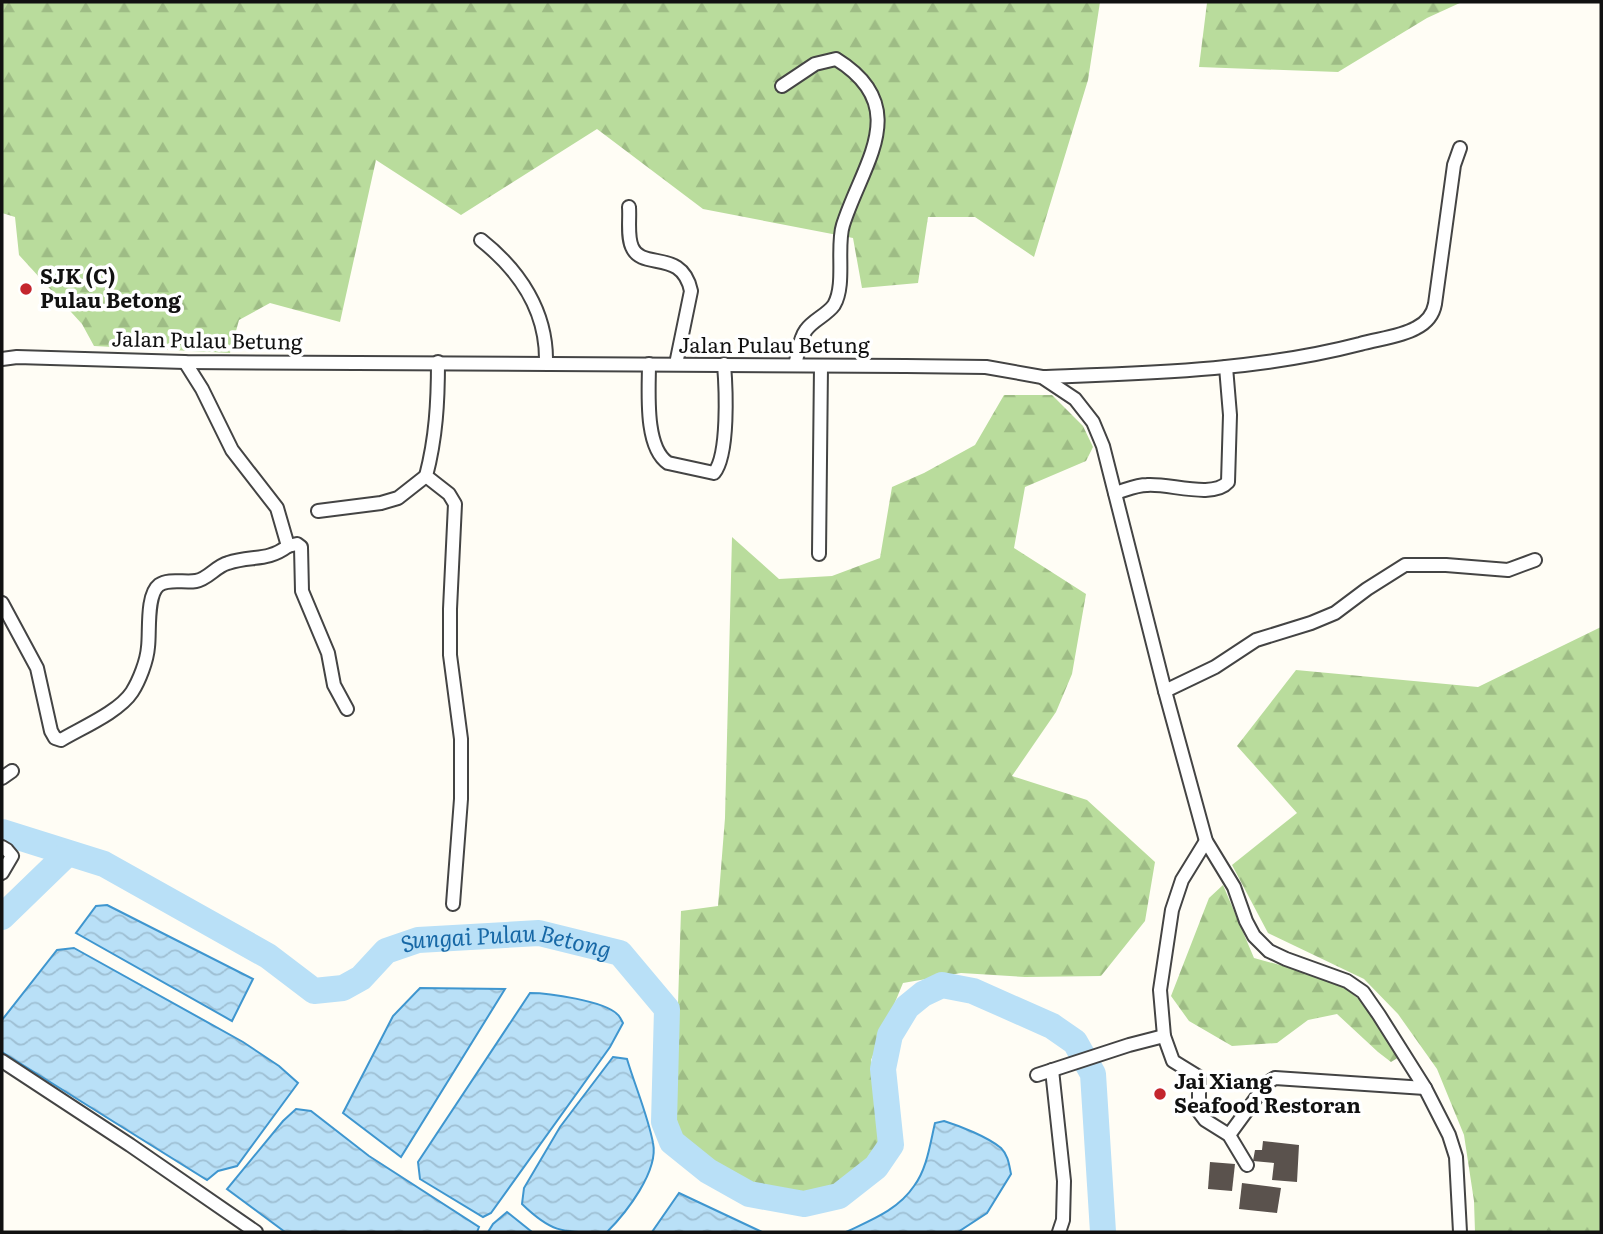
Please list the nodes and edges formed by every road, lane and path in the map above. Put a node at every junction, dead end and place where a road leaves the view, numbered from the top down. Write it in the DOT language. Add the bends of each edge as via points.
graph roads {
  1 [pos="782,86"];
  2 [pos="1460,148"];
  3 [pos="629,207"];
  4 [pos="481,240"];
  5 [pos="2,359"];
  6 [pos="185,362"];
  7 [pos="438,362"];
  8 [pos="546,362"];
  9 [pos="649,364"];
  10 [pos="676,364"];
  11 [pos="724,364"];
  12 [pos="795,366"];
  13 [pos="821,366"];
  14 [pos="1226,367"];
  15 [pos="1042,377"];
  16 [pos="426,476"];
  17 [pos="1115,493"];
  18 [pos="318,512"];
  19 [pos="288,546"];
  20 [pos="819,554"];
  21 [pos="1535,560"];
  22 [pos="2,603"];
  23 [pos="1165,691"];
  24 [pos="348,709"];
  25 [pos="1206,841"];
  26 [pos="2,847"];
  27 [pos="2,873"];
  28 [pos="453,904"];
  29 [pos="1164,1036"];
  30 [pos="2,1061"];
  31 [pos="1054,1069"];
  32 [pos="1037,1075"];
  33 [pos="1425,1088"];
  34 [pos="1229,1135"];
  35 [pos="1247,1165"];
  36 [pos="256,1232"];
  37 [pos="1059,1232"];
  38 [pos="1460,1232"];
  1 -- 12 [label="street" via="815,64 836,59 856,72 877,114 869,165 843,225 835,302 807,328"];
  2 -- 14 [label="street" via="1436,304 1430,317 1415,329 1321,354"];
  3 -- 10 [label="street" via="631,246 636,253 671,264 689,279 691,291"];
  4 -- 8 [label="street" via="497,253 534,303 546,341"];
  5 -- 6 [label="street, Jalan Pulau Betung"];
  6 -- 7 [label="street, Jalan Pulau Betung"];
  6 -- 19 [label="street" via="232,450 277,508"];
  7 -- 8 [label="street, Jalan Pulau Betung"];
  7 -- 16 [label="street" via="437,421"];
  8 -- 9 [label="street, Jalan Pulau Betung"];
  9 -- 10 [label="street, Jalan Pulau Betung"];
  9 -- 11 [label="street" via="652,433 662,458 714,472 726,412"];
  10 -- 11 [label="street, Jalan Pulau Betung"];
  11 -- 12 [label="street, Jalan Pulau Betung"];
  12 -- 13 [label="street, Jalan Pulau Betung"];
  13 -- 15 [label="street, Jalan Pulau Betung" via="986,367"];
  13 -- 20 [label="street"];
  14 -- 15 [label="street"];
  14 -- 17 [label="street" via="1230,433 1226,485 1209,490 1146,485"];
  15 -- 17 [label="street, Jalan Pulau Betung" via="1075,399 1093,422"];
  16 -- 18 [label="street" via="398,498"];
  16 -- 28 [label="street" via="455,504 450,655 461,739 461,799"];
  17 -- 23 [label="street, Jalan Pulau Betung"];
  19 -- 22 [label="street" via="271,556 226,563 195,582 159,584 150,607 146,659 132,692 106,714 61,740 51,731 37,668"];
  19 -- 24 [label="street" via="302,547 302,591 328,653 334,685"];
  21 -- 23 [label="street" via="1508,570 1405,565 1335,613 1256,640 1215,667"];
  23 -- 25 [label="street, Jalan Pulau Betung"];
  25 -- 29 [label="street" via="1182,880 1172,910 1160,990"];
  25 -- 33 [label="street, Jalan Pulau Betung" via="1234,887 1254,936 1269,951 1347,981 1363,992"];
  26 -- 27 [label="street" via="12,856"];
  29 -- 31 [label="street"];
  29 -- 34 [label="street" via="1175,1064 1199,1077 1201,1116"];
  30 -- 36 [label="street"];
  31 -- 32 [label="street"];
  31 -- 37 [label="street" via="1064,1181"];
  33 -- 34 [label="street" via="1275,1078"];
  33 -- 38 [label="street, Jalan Pulau Betung" via="1456,1157"];
  34 -- 35 [label="street"];
}
